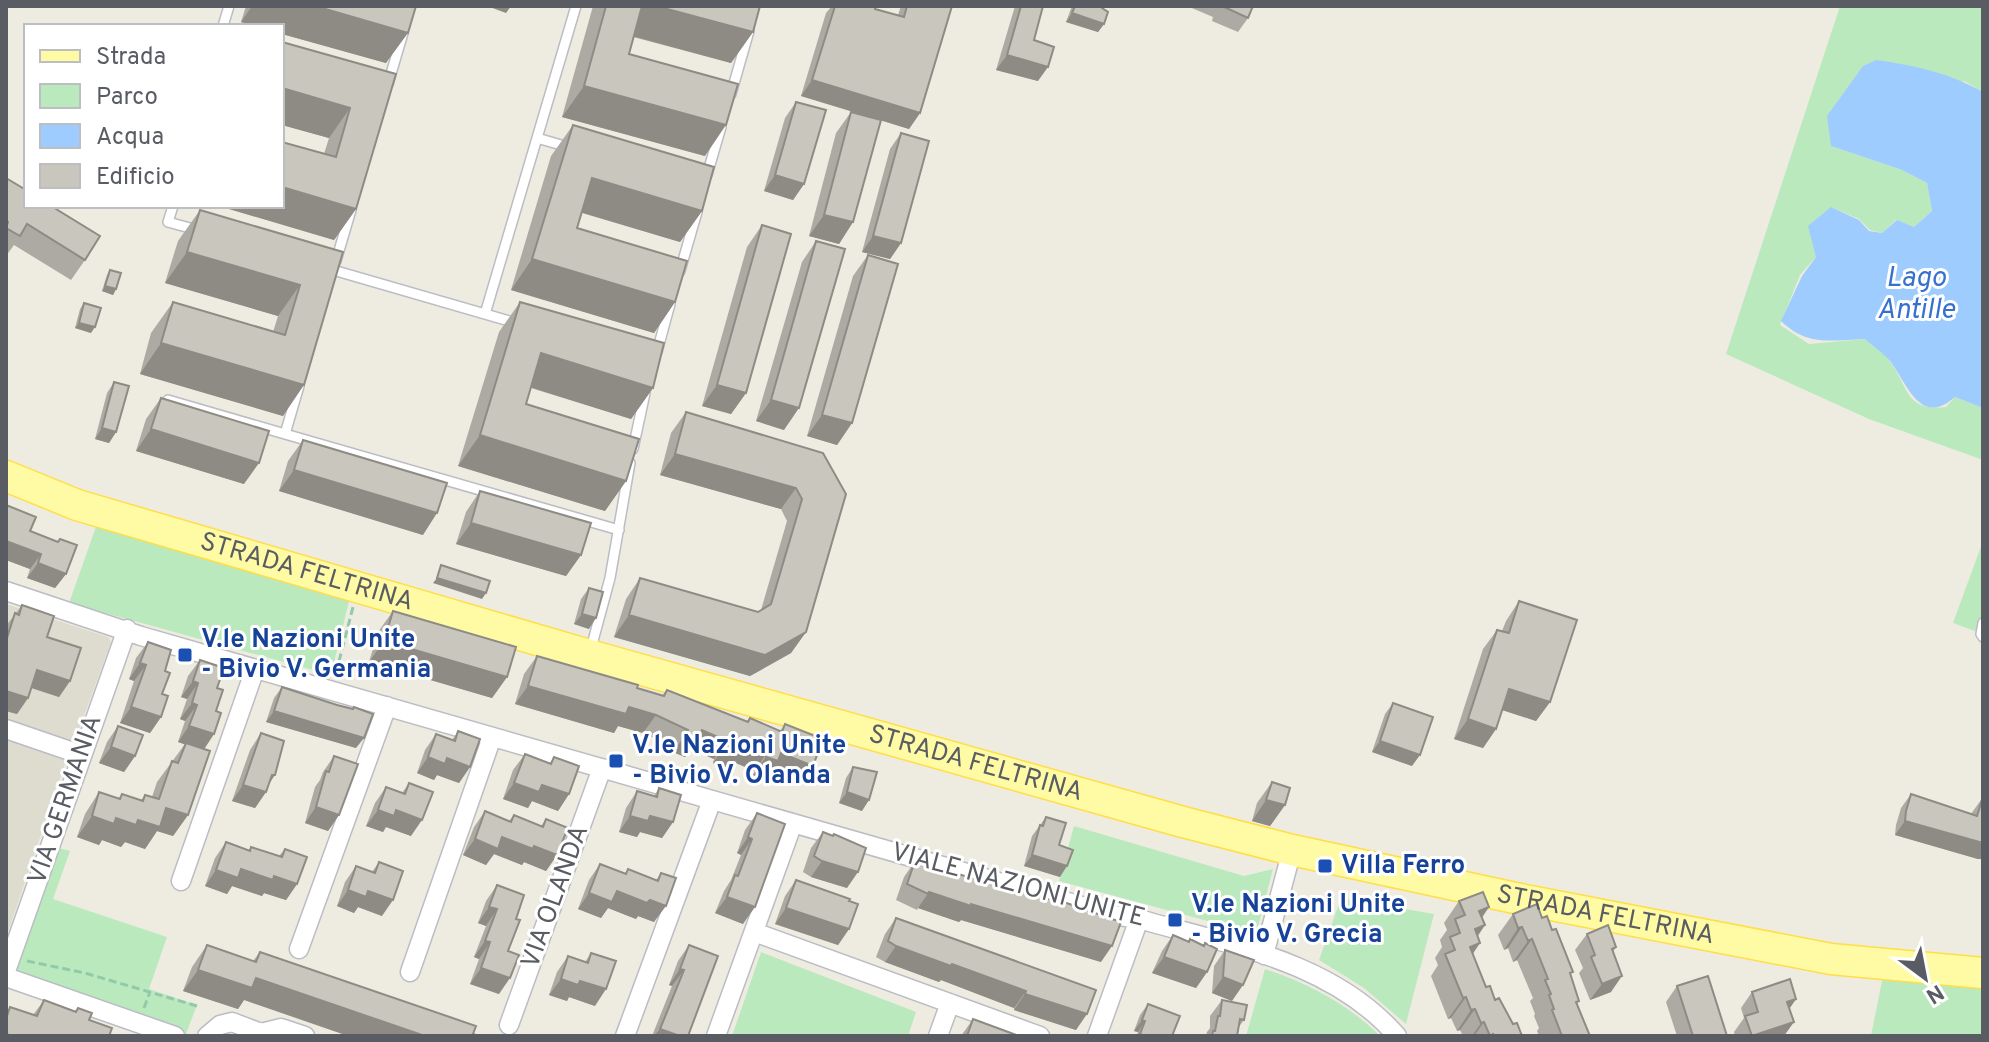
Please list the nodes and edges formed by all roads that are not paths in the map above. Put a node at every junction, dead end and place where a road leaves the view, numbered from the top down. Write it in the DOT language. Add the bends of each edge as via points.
graph roads {
  1 [pos="576,6"];
  2 [pos="407,20"];
  3 [pos="751,22"];
  4 [pos="386,92"];
  5 [pos="537,138"];
  6 [pos="583,151"];
  7 [pos="704,186"];
  8 [pos="355,196"];
  9 [pos="700,201"];
  10 [pos="172,208"];
  11 [pos="213,235"];
  12 [pos="318,266"];
  13 [pos="333,270"];
  14 [pos="679,275"];
  15 [pos="329,285"];
  16 [pos="674,289"];
  17 [pos="485,314"];
  18 [pos="531,328"];
  19 [pos="653,363"];
  20 [pos="303,374"];
  21 [pos="649,377"];
  22 [pos="168,400"];
  23 [pos="285,434"];
  24 [pos="6,476"];
  25 [pos="619,530"];
  26 [pos="6,591"];
  27 [pos="1983,623"];
  28 [pos="127,629"];
  29 [pos="1983,637"];
  30 [pos="589,655"];
  31 [pos="255,669"];
  32 [pos="387,706"];
  33 [pos="6,729"];
  34 [pos="492,737"];
  35 [pos="76,753"];
  36 [pos="602,768"];
  37 [pos="712,800"];
  38 [pos="793,823"];
  39 [pos="1292,850"];
  40 [pos="181,881"];
  41 [pos="1139,919"];
  42 [pos="755,930"];
  43 [pos="299,949"];
  44 [pos="1264,955"];
  45 [pos="9,961"];
  46 [pos="1977,968"];
  47 [pos="410,972"];
  48 [pos="6,977"];
  49 [pos="950,1003"];
  50 [pos="509,1025"];
  51 [pos="175,1036"];
  52 [pos="207,1036"];
  53 [pos="305,1036"];
  54 [pos="625,1036"];
  55 [pos="716,1036"];
  56 [pos="938,1036"];
  57 [pos="1040,1036"];
  58 [pos="1097,1036"];
  59 [pos="1397,1036"];
  1 -- 5 [label="lane"];
  2 -- 4 [label="lane"];
  3 -- 7 [label="lane"];
  5 -- 6 [label="lane"];
  5 -- 17 [label="lane"];
  8 -- 13 [label="lane"];
  9 -- 14 [label="lane"];
  10 -- 11 [label="lane" via="168,222"];
  12 -- 13 [label="lane"];
  13 -- 15 [label="lane"];
  13 -- 17 [label="lane"];
  16 -- 19 [label="lane"];
  17 -- 18 [label="lane"];
  20 -- 23 [label="lane"];
  21 -- 25 [label="lane"];
  22 -- 23 [label="lane"];
  23 -- 25 [label="lane"];
  24 -- 30 [label="main road, STRADA FELTRINA" via="77,505"];
  25 -- 30 [label="lane"];
  26 -- 28 [label="street, VIALE NAZIONI UNITE"];
  27 -- 29 [label="lane"];
  28 -- 31 [label="street, VIALE NAZIONI UNITE"];
  28 -- 45 [label="street, VIA GERMANIA"];
  30 -- 39 [label="main road, STRADA FELTRINA"];
  31 -- 32 [label="street, VIALE NAZIONI UNITE"];
  31 -- 40 [label="street"];
  32 -- 34 [label="street, VIALE NAZIONI UNITE"];
  32 -- 43 [label="street"];
  33 -- 35 [label="street"];
  34 -- 36 [label="street, VIALE NAZIONI UNITE"];
  34 -- 47 [label="street"];
  36 -- 37 [label="street, VIALE NAZIONI UNITE"];
  36 -- 50 [label="street, VIA OLANDA"];
  37 -- 38 [label="street, VIALE NAZIONI UNITE"];
  37 -- 54 [label="street"];
  38 -- 41 [label="street, VIALE NAZIONI UNITE"];
  38 -- 42 [label="street"];
  39 -- 44 [label="street"];
  39 -- 46 [label="main road, STRADA FELTRINA" via="1831,959"];
  41 -- 44 [label="street, VIALE NAZIONI UNITE"];
  41 -- 58 [label="street"];
  42 -- 49 [label="street"];
  42 -- 55 [label="street"];
  44 -- 59 [label="street, VIALE NAZIONI UNITE" via="1345,991"];
  48 -- 51 [label="street"];
  49 -- 56 [label="street"];
  49 -- 57 [label="street"];
  52 -- 53 [label="street" via="232,1022 261,1033 281,1028"];
}
